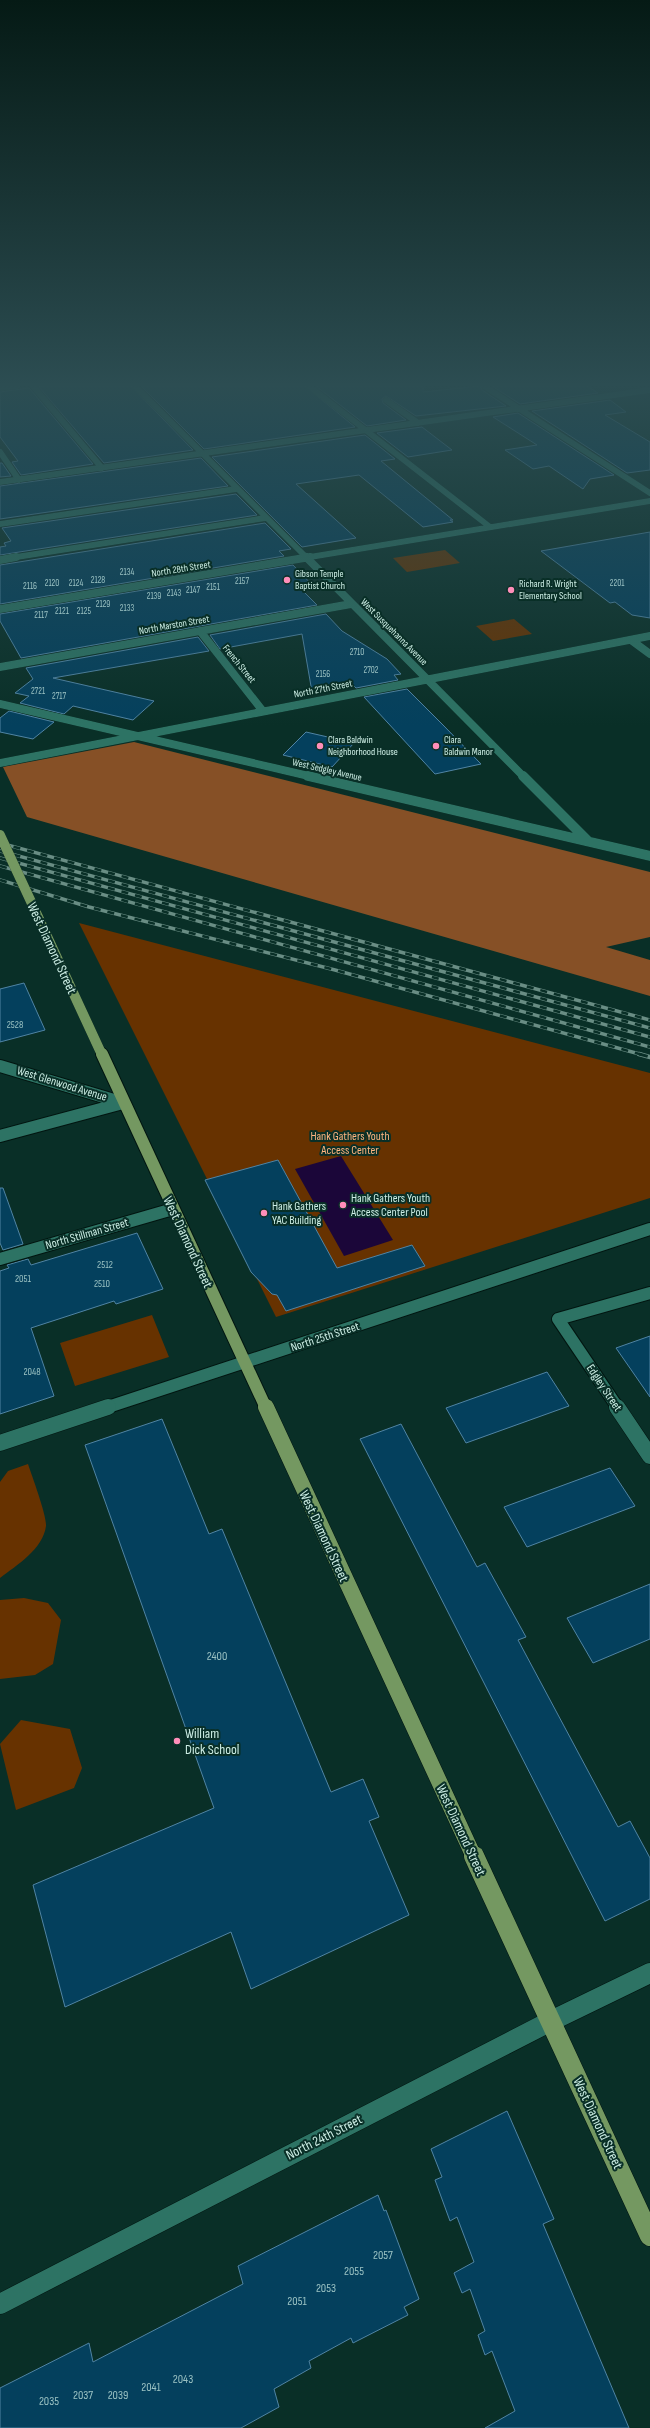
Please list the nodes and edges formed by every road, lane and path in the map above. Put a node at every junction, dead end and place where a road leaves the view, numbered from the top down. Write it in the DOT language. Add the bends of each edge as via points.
graph roads {
  1 [pos="167,499"];
  2 [pos="246,499"];
  3 [pos="455,499"];
  4 [pos="650,501"];
  5 [pos="265,518"];
  6 [pos="0,524"];
  7 [pos="490,527"];
  8 [pos="306,559"];
  9 [pos="0,560"];
  10 [pos="351,604"];
  11 [pos="0,609"];
  12 [pos="200,631"];
  13 [pos="650,636"];
  14 [pos="631,640"];
  15 [pos="650,654"];
  16 [pos="0,666"];
  17 [pos="426,679"];
  18 [pos="0,704"];
  19 [pos="262,710"];
  20 [pos="133,736"];
  21 [pos="0,763"];
  22 [pos="0,835"];
  23 [pos="588,840"];
  24 [pos="650,856"];
  25 [pos="0,1066"];
  26 [pos="124,1103"];
  27 [pos="0,1136"];
  28 [pos="173,1209"];
  29 [pos="650,1229"];
  30 [pos="0,1259"];
  31 [pos="650,1293"];
  32 [pos="245,1364"];
  33 [pos="0,1443"];
  34 [pos="650,1456"];
  35 [pos="650,1973"];
  36 [pos="551,2021"];
  37 [pos="650,2236"];
  38 [pos="0,2304"];
  1 -- 6 [label="street"];
  2 -- 5 [label="street, West Susquehanna Avenue"];
  3 -- 7 [label="street"];
  4 -- 7 [label="street, North 28th Street"];
  5 -- 8 [label="street, West Susquehanna Avenue"];
  5 -- 9 [label="street"];
  7 -- 8 [label="street, North 28th Street"];
  8 -- 10 [label="street, West Susquehanna Avenue"];
  8 -- 11 [label="street, North 28th Street"];
  10 -- 12 [label="street, North Marston Street"];
  10 -- 17 [label="street, West Susquehanna Avenue"];
  12 -- 16 [label="street, North Marston Street"];
  12 -- 19 [label="street, French Street"];
  13 -- 14 [label="street, North 27th Street"];
  14 -- 15 [label="street"];
  14 -- 17 [label="street, North 27th Street"];
  17 -- 19 [label="street, North 27th Street"];
  17 -- 23 [label="street, West Susquehanna Avenue"];
  18 -- 20 [label="street, West Sedgley Avenue"];
  19 -- 20 [label="street, North 27th Street"];
  20 -- 21 [label="street, North 27th Street"];
  20 -- 23 [label="street, West Sedgley Avenue"];
  22 -- 26 [label="main road, West Diamond Street, bridge"];
  23 -- 24 [label="street, West Sedgley Avenue"];
  25 -- 26 [label="street, West Glenwood Avenue"];
  26 -- 27 [label="street"];
  26 -- 28 [label="main road, West Diamond Street"];
  28 -- 30 [label="street, North Stillman Street"];
  28 -- 32 [label="main road, West Diamond Street"];
  29 -- 32 [label="street, North 25th Street"];
  31 -- 34 [label="street, Edgley Street" via="558,1319"];
  32 -- 33 [label="street, North 25th Street"];
  32 -- 36 [label="main road, West Diamond Street"];
  35 -- 36 [label="street, North 24th Street"];
  36 -- 37 [label="main road, West Diamond Street"];
  36 -- 38 [label="street, North 24th Street"];
}
